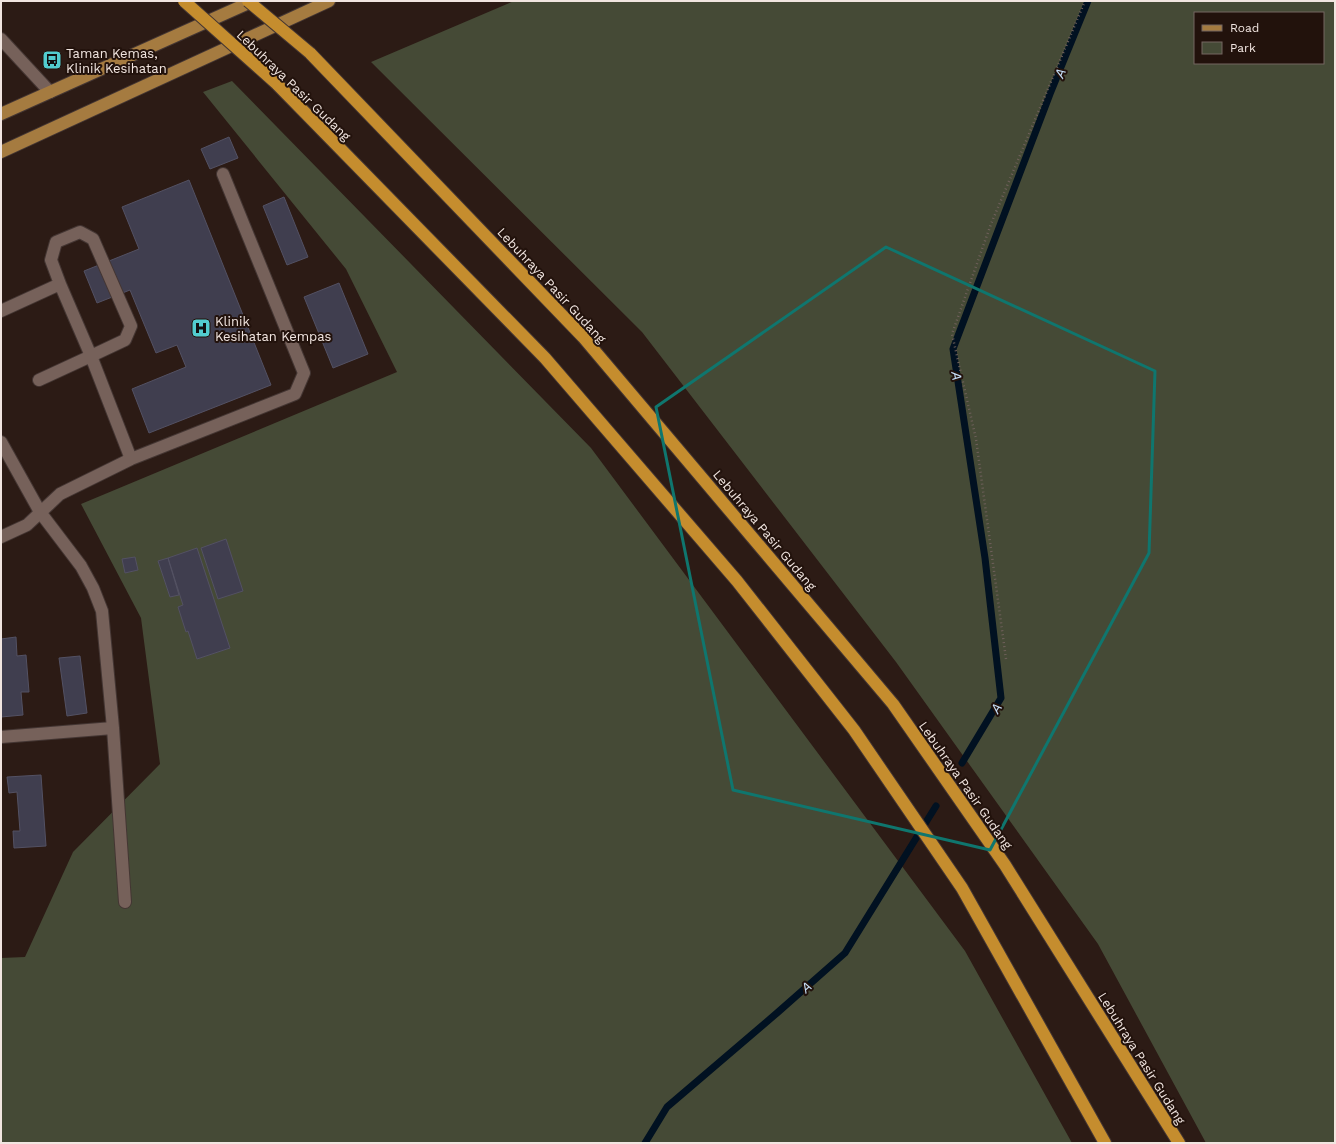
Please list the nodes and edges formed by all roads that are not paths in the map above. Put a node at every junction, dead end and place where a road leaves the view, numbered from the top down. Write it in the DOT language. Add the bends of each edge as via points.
graph roads {
  1 [pos="184,1"];
  2 [pos="248,1"];
  3 [pos="253,1"];
  4 [pos="329,1"];
  5 [pos="1,39"];
  6 [pos="50,92"];
  7 [pos="1,114"];
  8 [pos="1,152"];
  9 [pos="224,174"];
  10 [pos="60,284"];
  11 [pos="1,311"];
  12 [pos="91,356"];
  13 [pos="38,380"];
  14 [pos="1,442"];
  15 [pos="131,459"];
  16 [pos="40,512"];
  17 [pos="1,537"];
  18 [pos="114,728"];
  19 [pos="1,737"];
  20 [pos="125,902"];
  21 [pos="1105,1143"];
  22 [pos="1179,1143"];
  1 -- 21 [label="highway, Lebuhraya Pasir Gudang, bridge" via="277,84 545,358 737,581 854,730 962,888"];
  2 -- 22 [label="highway, Lebuhraya Pasir Gudang, bridge" via="310,53 583,337 893,704 1005,865"];
  3 -- 6 [label="main road"];
  4 -- 8 [label="main road"];
  5 -- 6 [label="street"];
  6 -- 7 [label="main road"];
  9 -- 15 [label="street" via="304,373 296,394"];
  10 -- 11 [label="street"];
  10 -- 12 [label="street"];
  10 -- 12 [label="street" via="51,260 56,242 80,232 93,238 131,326 125,340"];
  12 -- 13 [label="street"];
  12 -- 15 [label="street"];
  14 -- 16 [label="street"];
  15 -- 16 [label="street" via="60,494"];
  16 -- 17 [label="street" via="27,525"];
  16 -- 18 [label="street" via="81,566 102,611"];
  18 -- 19 [label="street"];
  18 -- 20 [label="street"];
}
